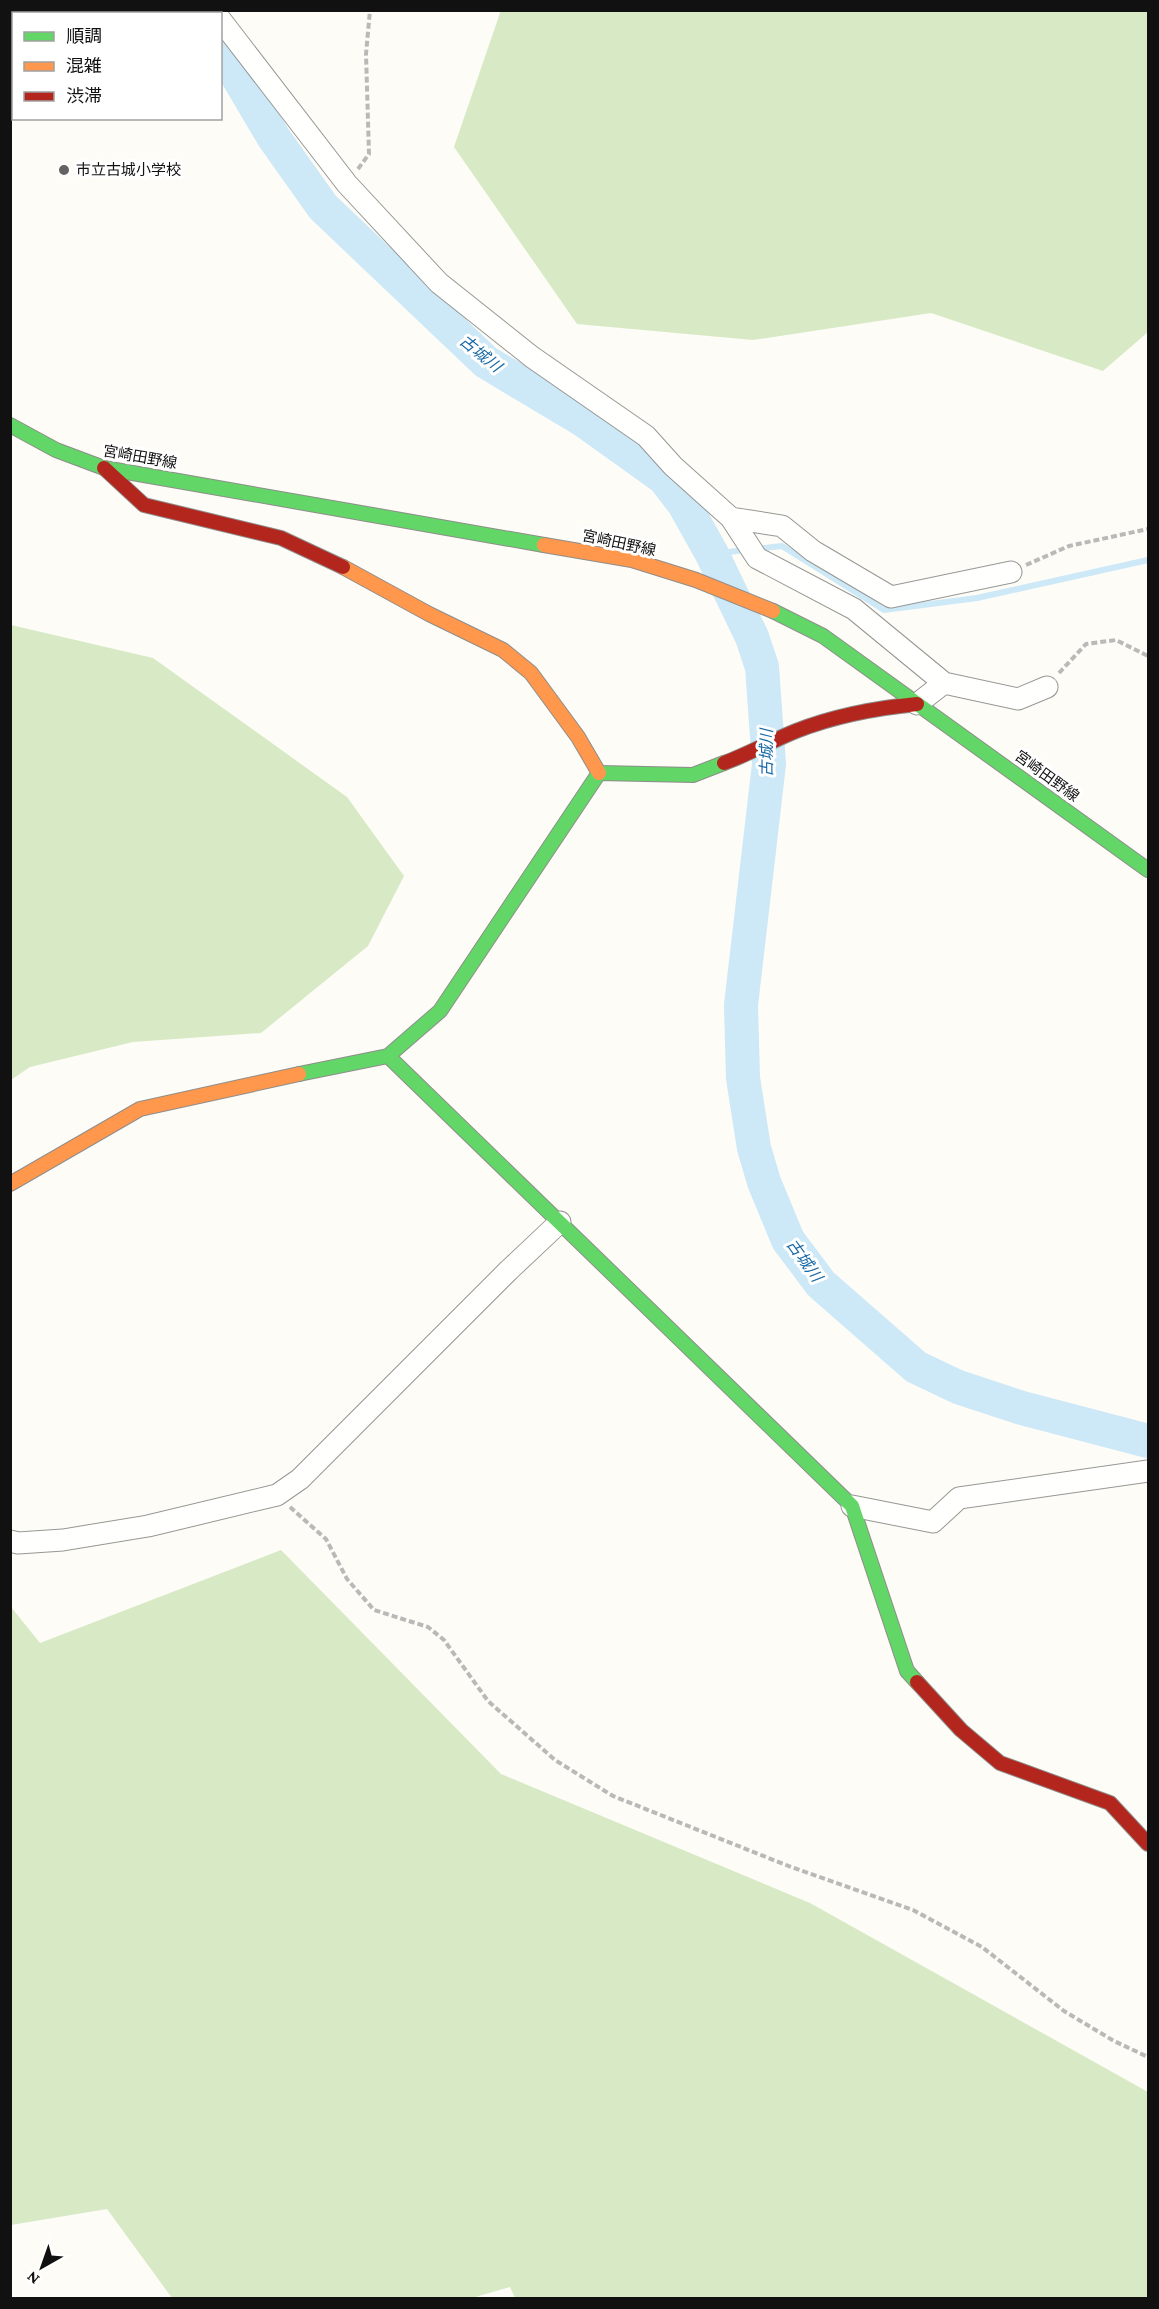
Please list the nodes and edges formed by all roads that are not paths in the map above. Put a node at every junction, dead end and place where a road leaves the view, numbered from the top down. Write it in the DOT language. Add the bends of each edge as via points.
graph roads {
  1 [pos="222,22"];
  2 [pos="10,425"];
  3 [pos="104,468"];
  4 [pos="731,518"];
  5 [pos="1011,572"];
  6 [pos="944,683"];
  7 [pos="1047,687"];
  8 [pos="917,704"];
  9 [pos="599,773"];
  10 [pos="1149,870"];
  11 [pos="388,1056"];
  12 [pos="10,1184"];
  13 [pos="560,1222"];
  14 [pos="1149,1471"];
  15 [pos="852,1506"];
  16 [pos="10,1541"];
  17 [pos="1149,1844"];
  1 -- 4 [label="street" via="347,184 438,283 532,357 646,436"];
  2 -- 3 [label="street, 宮崎田野線" via="48,447"];
  3 -- 8 [label="street, 宮崎田野線" via="632,560 760,605 823,636"];
  3 -- 9 [label="street" via="144,505 281,538 503,650 531,674 578,737"];
  4 -- 5 [label="street" via="782,526 813,551 891,597"];
  4 -- 6 [label="street" via="757,558 854,609"];
  6 -- 7 [label="street" via="1018,699"];
  6 -- 8 [label="street"];
  8 -- 9 [label="street" via="835,718 693,775"];
  8 -- 10 [label="street, 宮崎田野線"];
  9 -- 11 [label="street" via="440,1011"];
  11 -- 12 [label="street" via="140,1109"];
  11 -- 13 [label="street"];
  13 -- 15 [label="street"];
  13 -- 16 [label="street" via="300,1479 277,1495 148,1526 63,1540"];
  14 -- 15 [label="street" via="959,1498 933,1522"];
  15 -- 17 [label="street" via="907,1671 961,1730 1000,1763 1110,1803"];
}
